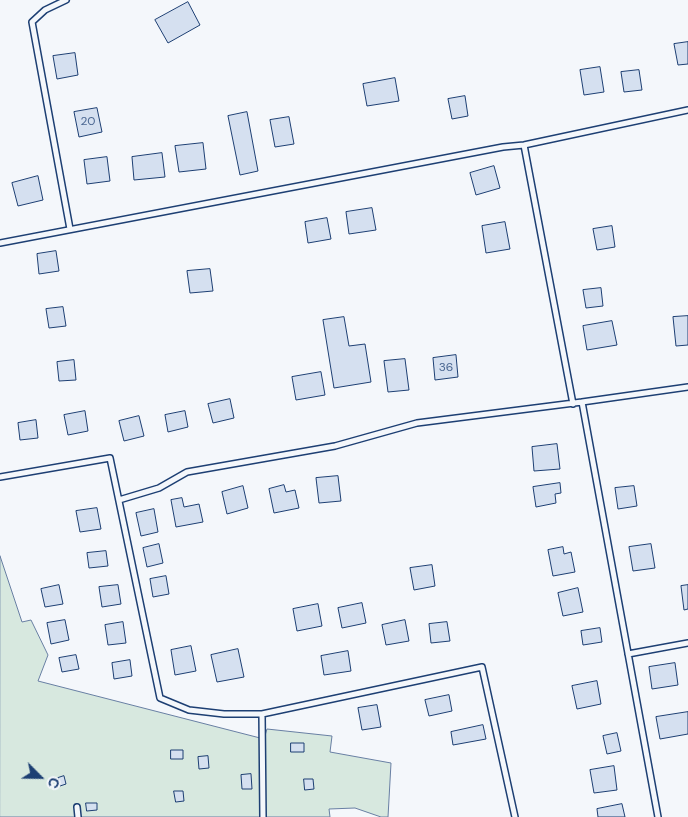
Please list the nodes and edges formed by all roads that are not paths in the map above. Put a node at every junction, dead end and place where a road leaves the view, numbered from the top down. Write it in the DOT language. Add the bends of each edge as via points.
graph roads {
  1 [pos="66,0"];
  2 [pos="688,110"];
  3 [pos="524,145"];
  4 [pos="70,229"];
  5 [pos="0,243"];
  6 [pos="688,386"];
  7 [pos="582,402"];
  8 [pos="573,404"];
  9 [pos="0,477"];
  10 [pos="119,500"];
  11 [pos="688,643"];
  12 [pos="628,654"];
  13 [pos="262,714"];
  14 [pos="77,807"];
  15 [pos="78,817"];
  16 [pos="263,817"];
  17 [pos="515,817"];
  18 [pos="658,817"];
  1 -- 4 [label="lane" via="45,10 32,22"];
  2 -- 3 [label="lane"];
  3 -- 4 [label="lane"];
  3 -- 8 [label="lane"];
  4 -- 5 [label="lane"];
  6 -- 7 [label="lane"];
  7 -- 8 [label="lane"];
  7 -- 12 [label="lane"];
  8 -- 10 [label="lane" via="417,423 335,446 187,472 159,488"];
  9 -- 10 [label="lane" via="110,458"];
  10 -- 13 [label="lane" via="160,698 189,710"];
  11 -- 12 [label="lane"];
  12 -- 18 [label="lane"];
  13 -- 16 [label="lane"];
  13 -- 17 [label="lane" via="482,667"];
  14 -- 15 [label="lane"];
}
